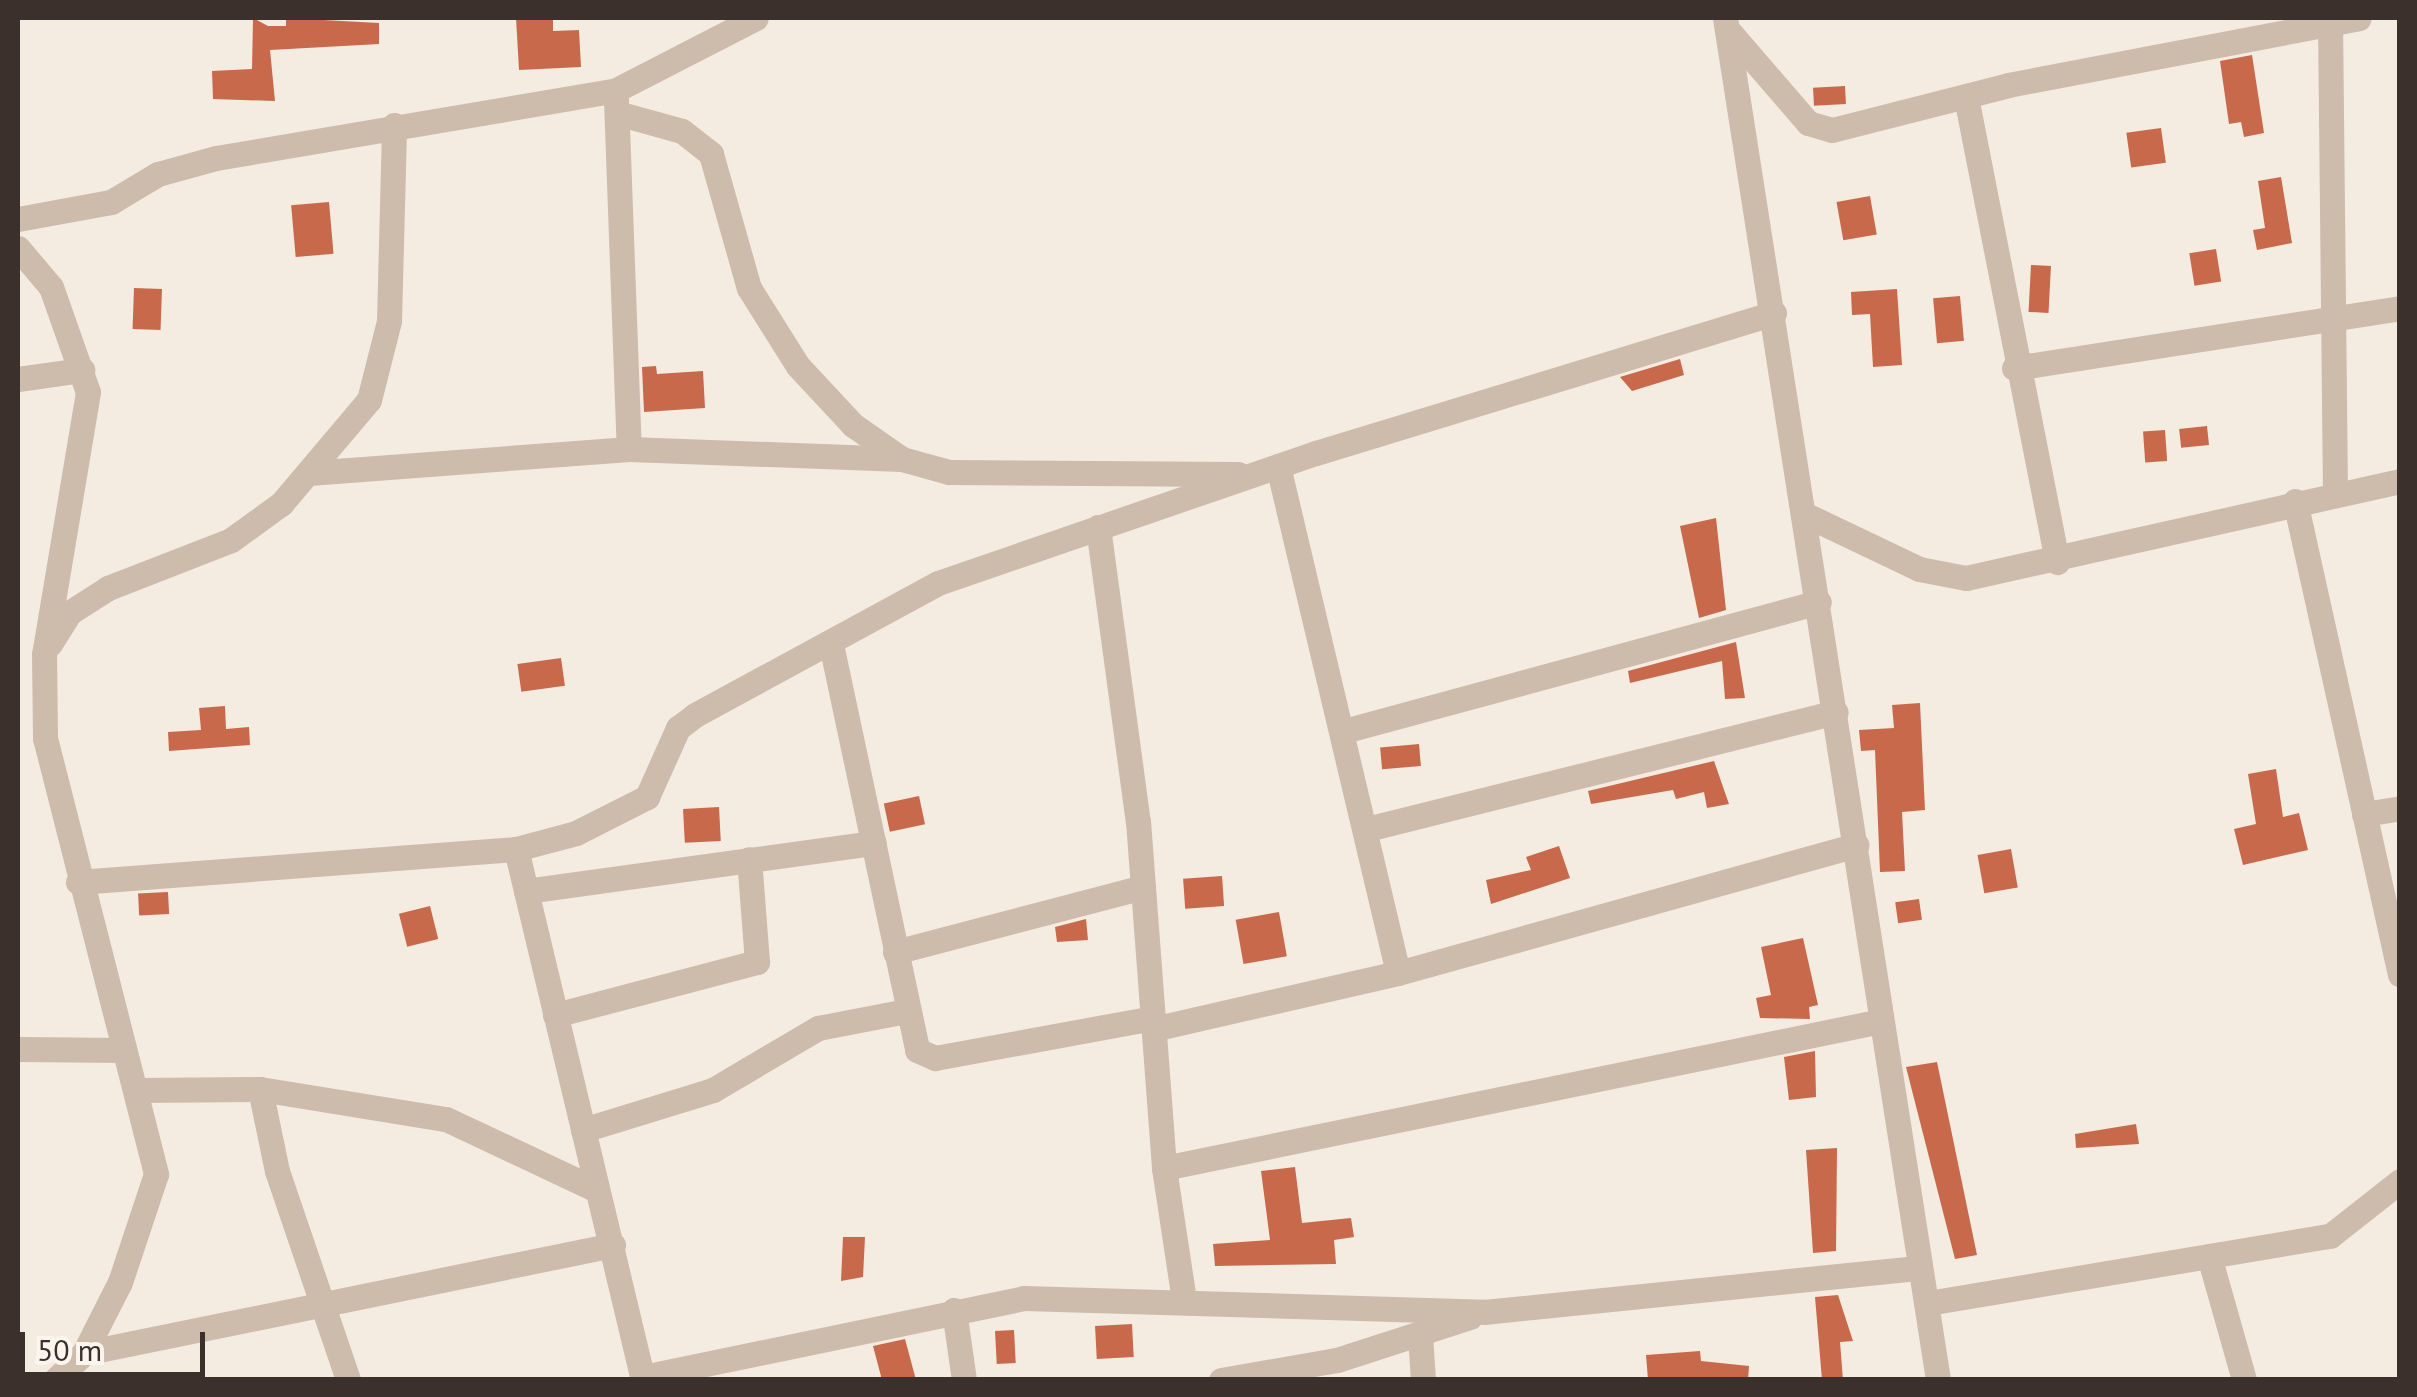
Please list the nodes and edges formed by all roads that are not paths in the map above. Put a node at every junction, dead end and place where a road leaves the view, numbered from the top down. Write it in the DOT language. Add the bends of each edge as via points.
graph roads {
  1 [pos="756,18"];
  2 [pos="2359,18"];
  3 [pos="2330,20"];
  4 [pos="1726,23"];
  5 [pos="1966,98"];
  6 [pos="616,101"];
  7 [pos="394,125"];
  8 [pos="18,219"];
  9 [pos="18,248"];
  10 [pos="2400,308"];
  11 [pos="1774,313"];
  12 [pos="2334,316"];
  13 [pos="2014,368"];
  14 [pos="82,370"];
  15 [pos="18,379"];
  16 [pos="629,449"];
  17 [pos="902,458"];
  18 [pos="1278,466"];
  19 [pos="309,474"];
  20 [pos="1252,474"];
  21 [pos="2400,481"];
  22 [pos="2335,490"];
  23 [pos="2295,501"];
  24 [pos="1806,514"];
  25 [pos="1098,527"];
  26 [pos="2058,562"];
  27 [pos="1820,602"];
  28 [pos="831,644"];
  29 [pos="44,654"];
  30 [pos="1836,712"];
  31 [pos="1344,731"];
  32 [pos="2400,808"];
  33 [pos="2364,814"];
  34 [pos="1367,829"];
  35 [pos="874,842"];
  36 [pos="1856,845"];
  37 [pos="516,848"];
  38 [pos="750,859"];
  39 [pos="78,882"];
  40 [pos="1143,887"];
  41 [pos="526,891"];
  42 [pos="895,952"];
  43 [pos="2398,960"];
  44 [pos="1398,973"];
  45 [pos="906,1011"];
  46 [pos="554,1015"];
  47 [pos="1881,1021"];
  48 [pos="1153,1024"];
  49 [pos="18,1049"];
  50 [pos="123,1050"];
  51 [pos="260,1088"];
  52 [pos="137,1090"];
  53 [pos="582,1130"];
  54 [pos="1164,1168"];
  55 [pos="2400,1181"];
  56 [pos="597,1190"];
  57 [pos="613,1245"];
  58 [pos="2209,1256"];
  59 [pos="1920,1268"];
  60 [pos="1184,1301"];
  61 [pos="1928,1303"];
  62 [pos="321,1304"];
  63 [pos="954,1310"];
  64 [pos="1484,1312"];
  65 [pos="1420,1334"];
  66 [pos="84,1353"];
  67 [pos="1260,1376"];
  68 [pos="643,1378"];
  69 [pos="55,1380"];
  70 [pos="348,1380"];
  71 [pos="964,1380"];
  72 [pos="1222,1380"];
  73 [pos="1423,1380"];
  74 [pos="1938,1380"];
  75 [pos="2244,1380"];
  1 -- 6 [label="street"];
  2 -- 3 [label="street"];
  3 -- 5 [label="street"];
  3 -- 12 [label="street"];
  4 -- 5 [label="street" via="1819,129"];
  4 -- 11 [label="street"];
  5 -- 13 [label="street"];
  6 -- 7 [label="street"];
  6 -- 16 [label="street"];
  6 -- 17 [label="street" via="682,131 711,154 749,288 798,366 854,425"];
  7 -- 8 [label="street" via="302,150 216,158 158,174 111,202"];
  7 -- 19 [label="street" via="389,321 369,400"];
  9 -- 14 [label="street" via="51,287"];
  10 -- 12 [label="street"];
  11 -- 18 [label="street"];
  11 -- 24 [label="street"];
  12 -- 13 [label="street"];
  12 -- 22 [label="street"];
  13 -- 26 [label="street"];
  14 -- 15 [label="street"];
  14 -- 29 [label="street" via="85,442"];
  16 -- 17 [label="street"];
  16 -- 19 [label="street"];
  17 -- 20 [label="street" via="950,472"];
  18 -- 20 [label="street"];
  18 -- 31 [label="street"];
  19 -- 29 [label="street" via="231,540 108,588 70,614"];
  20 -- 25 [label="street"];
  21 -- 22 [label="street"];
  22 -- 23 [label="street"];
  23 -- 26 [label="street"];
  23 -- 33 [label="street"];
  24 -- 26 [label="street" via="1919,568 1966,578"];
  24 -- 27 [label="street"];
  25 -- 28 [label="street" via="938,583"];
  25 -- 40 [label="street"];
  27 -- 30 [label="street"];
  27 -- 31 [label="street"];
  28 -- 35 [label="street"];
  28 -- 37 [label="street" via="678,728 647,797 576,833"];
  29 -- 39 [label="street" via="46,738"];
  30 -- 34 [label="street"];
  30 -- 36 [label="street"];
  31 -- 34 [label="street"];
  32 -- 33 [label="street"];
  33 -- 43 [label="street"];
  34 -- 44 [label="street"];
  35 -- 38 [label="street"];
  35 -- 42 [label="street"];
  36 -- 44 [label="street"];
  36 -- 47 [label="street"];
  37 -- 39 [label="street"];
  37 -- 41 [label="street"];
  38 -- 41 [label="street"];
  38 -- 46 [label="street" via="757,962"];
  39 -- 50 [label="street"];
  40 -- 42 [label="street"];
  40 -- 48 [label="street"];
  41 -- 46 [label="street"];
  42 -- 45 [label="street"];
  44 -- 48 [label="street"];
  45 -- 48 [label="street" via="917,1050 935,1058"];
  45 -- 53 [label="street" via="818,1028 712,1090"];
  46 -- 53 [label="street"];
  47 -- 54 [label="street"];
  47 -- 59 [label="street"];
  48 -- 54 [label="street"];
  49 -- 50 [label="street"];
  50 -- 52 [label="street"];
  51 -- 52 [label="street"];
  51 -- 56 [label="street" via="446,1118"];
  51 -- 62 [label="street"];
  52 -- 66 [label="street" via="156,1174"];
  53 -- 56 [label="street"];
  54 -- 60 [label="street"];
  55 -- 58 [label="street" via="2330,1236"];
  56 -- 57 [label="street"];
  57 -- 62 [label="street"];
  57 -- 68 [label="street"];
  58 -- 61 [label="street"];
  58 -- 75 [label="street"];
  59 -- 61 [label="street"];
  59 -- 64 [label="street"];
  60 -- 63 [label="street" via="1024,1298"];
  60 -- 64 [label="street"];
  61 -- 74 [label="street"];
  62 -- 66 [label="street"];
  62 -- 70 [label="street"];
  63 -- 68 [label="street"];
  63 -- 71 [label="street"];
  64 -- 65 [label="street"];
  65 -- 67 [label="street"];
  65 -- 73 [label="street"];
  66 -- 69 [label="street"];
  67 -- 72 [label="street"];
}
